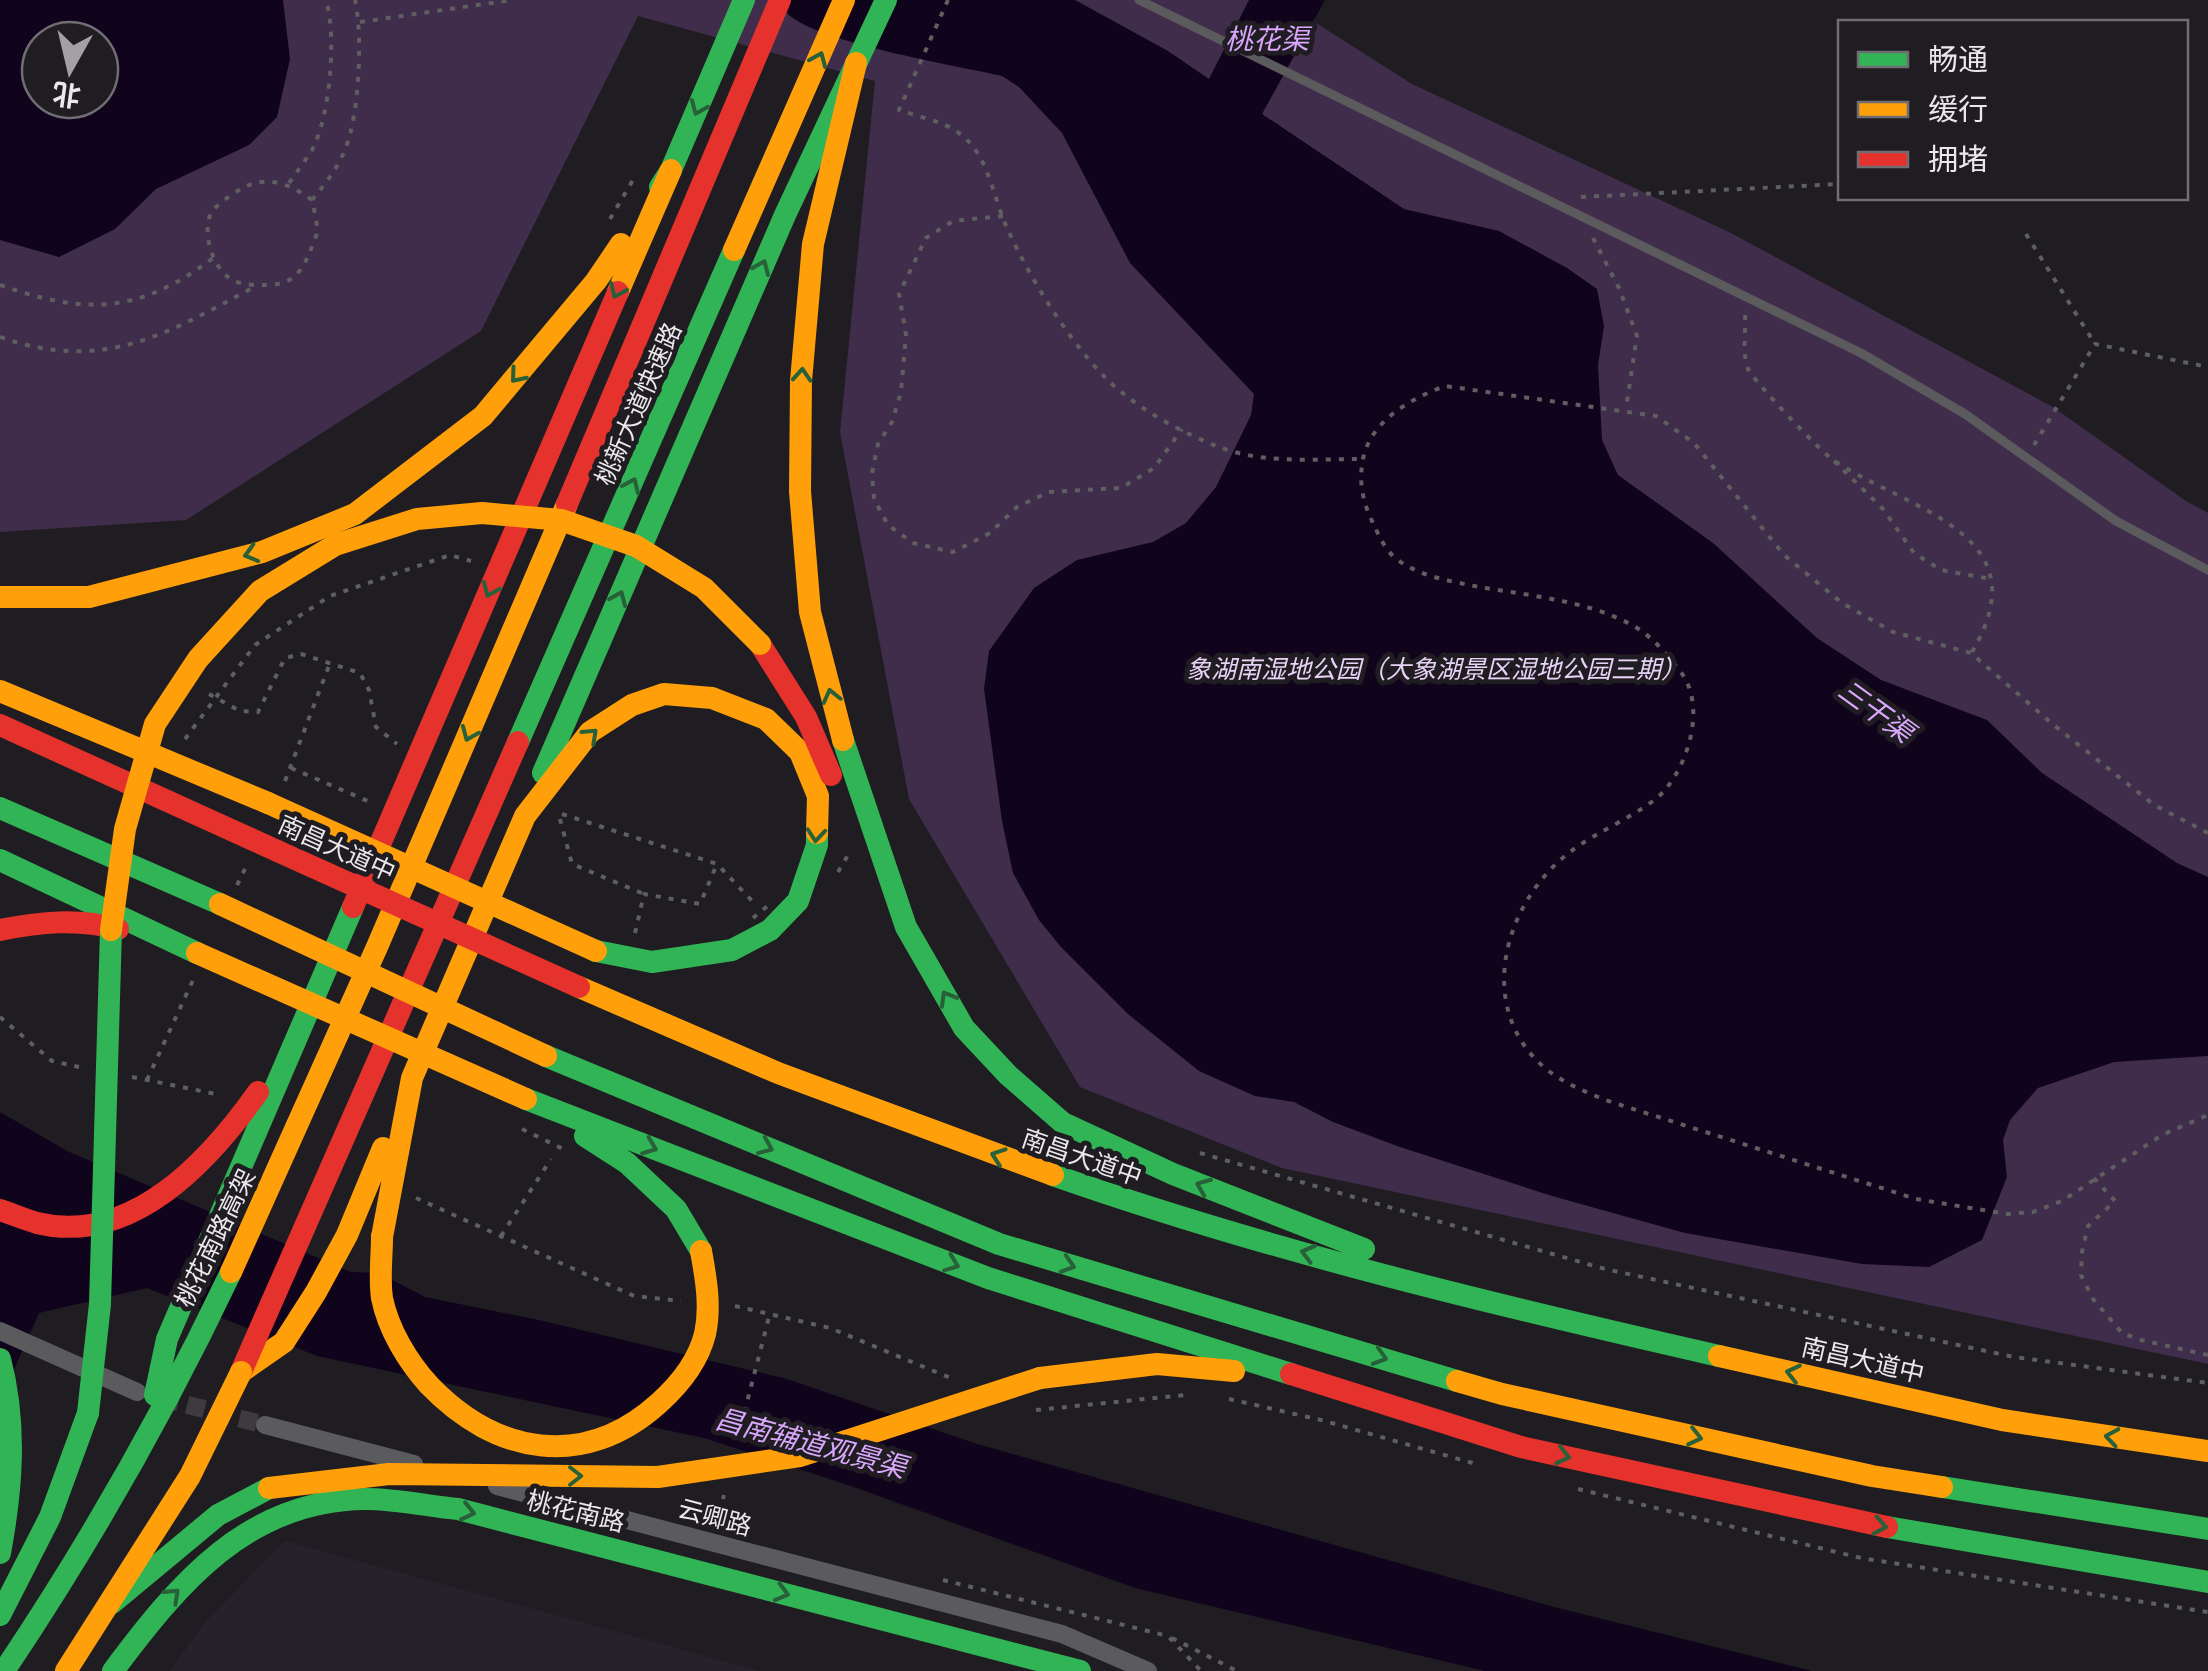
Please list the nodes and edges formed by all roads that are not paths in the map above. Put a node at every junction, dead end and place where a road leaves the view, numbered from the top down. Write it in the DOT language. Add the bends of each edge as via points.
graph roads {
  1 [pos="780,0"];
  2 [pos="844,0"];
  3 [pos="886,0"];
  4 [pos="1139,0"];
  5 [pos="740,9"];
  6 [pos="856,63"];
  7 [pos="671,170"];
  8 [pos="2208,570"];
  9 [pos="0,596"];
  10 [pos="0,691"];
  11 [pos="0,724"];
  12 [pos="0,808"];
  13 [pos="437,808"];
  14 [pos="525,816"];
  15 [pos="0,860"];
  16 [pos="906,927"];
  17 [pos="0,930"];
  18 [pos="196,964"];
  19 [pos="328,971"];
  20 [pos="412,1078"];
  21 [pos="526,1098"];
  22 [pos="0,1210"];
  23 [pos="1522,1312"];
  24 [pos="0,1331"];
  25 [pos="0,1359"];
  26 [pos="240,1372"];
  27 [pos="137,1392"];
  28 [pos="265,1425"];
  29 [pos="144,1442"];
  30 [pos="1521,1447"];
  31 [pos="2208,1451"];
  32 [pos="2208,1529"];
  33 [pos="0,1553"];
  34 [pos="2208,1582"];
  35 [pos="112,1603"];
  36 [pos="0,1615"];
  37 [pos="4,1671"];
  38 [pos="66,1671"];
  39 [pos="113,1671"];
  40 [pos="1080,1671"];
  41 [pos="1148,1671"];
  1 -- 13 [label="main road, 桃新大道快速路, one-way"];
  26 -- 2 [label="main road, 桃新大道快速路, one-way"];
  3 -- 6 [label="main road"];
  4 -- 8 [label="lane" via="1861,352 1965,414 2116,521"];
  5 -- 7 [label="main road, one-way"];
  14 -- 6 [label="main road, one-way"];
  16 -- 6 [label="main road, one-way" via="844,748 810,612 800,491 801,380 814,244"];
  7 -- 9 [label="main road, one-way" via="596,281 483,416 355,514 262,552 90,597"];
  7 -- 19 [label="main road, one-way"];
  14 -- 10 [label="main road, one-way, bridge" via="590,732 664,694 712,698 766,719 800,752 818,796 816,845 798,901 770,930 732,950 652,962 596,952 276,794"];
  23 -- 11 [label="main road, 南昌大道中, one-way, bridge" via="1149,1209 778,1073 251,847"];
  12 -- 32 [label="main road, one-way, bridge" via="228,897 546,1056 999,1244 1502,1394 1872,1476"];
  13 -- 29 [label="main road, 桃花南路高架" via="264,1204"];
  14 -- 20 [label="main road"];
  15 -- 18 [label="main road"];
  23 -- 16 [label="main road, one-way" via="1173,1174 1064,1123 964,1028"];
  16 -- 36 [label="main road, bridge" via="806,717 760,644 704,588 636,546 561,520 482,513 416,519 335,545 260,592 198,659 155,724 125,829 109,946 100,1304 88,1413 64,1491"];
  17 -- 18 [label="main road" via="92,920"];
  18 -- 21 [label="main road, bridge"];
  19 -- 22 [label="main road" via="241,1119 188,1177 129,1215 72,1227 20,1220"];
  19 -- 29 [label="main road" via="167,1339"];
  20 -- 21 [label="main road, bridge" via="382,1237 383,1304 403,1349 432,1388 487,1430 542,1448 584,1444 631,1425 670,1393 698,1354 708,1284 702,1251 676,1209 626,1163"];
  20 -- 26 [label="main road" via="316,1292 284,1342"];
  21 -- 30 [label="main road, one-way" via="988,1278"];
  31 -- 23 [label="main road, 南昌大道中, one-way" via="2002,1420"];
  24 -- 27 [label="street"];
  25 -- 33 [label="main road" via="11,1424"];
  26 -- 35 [label="main road, bridge" via="190,1476"];
  28 -- 41 [label="street, 云卿路" via="1062,1634"];
  29 -- 37 [label="main road, 桃花南路高架" via="77,1562"];
  30 -- 34 [label="main road, one-way" via="1869,1524"];
  35 -- 30 [label="main road, one-way, bridge" via="218,1515 269,1488 388,1474 658,1477 800,1456 1040,1378 1158,1364 1253,1372"];
  35 -- 38 [label="main road, bridge"];
  39 -- 40 [label="main road, 桃花南路, one-way" via="163,1604 231,1542 294,1508 365,1499 458,1509"];
}
